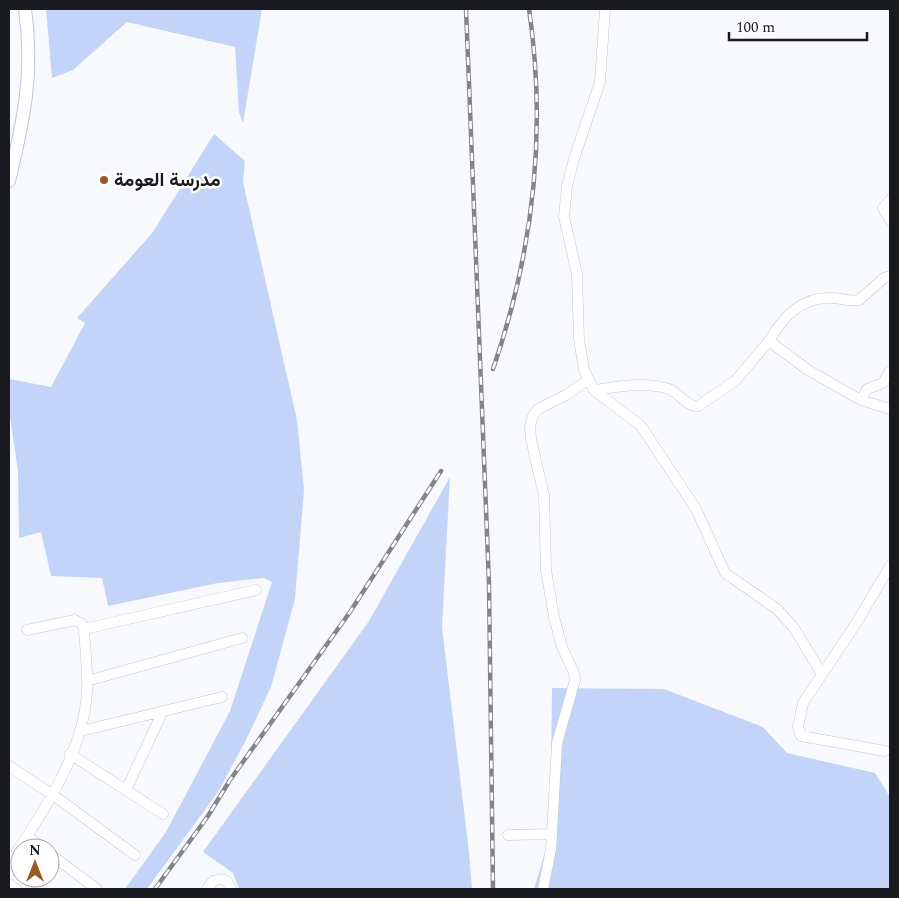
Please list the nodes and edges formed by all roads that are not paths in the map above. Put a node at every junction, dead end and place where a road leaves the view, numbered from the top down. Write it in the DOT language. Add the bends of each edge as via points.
graph roads {
  1 [pos="25,9"];
  2 [pos="605,9"];
  3 [pos="9,181"];
  4 [pos="890,200"];
  5 [pos="890,220"];
  6 [pos="890,276"];
  7 [pos="769,341"];
  8 [pos="890,371"];
  9 [pos="588,380"];
  10 [pos="594,390"];
  11 [pos="861,400"];
  12 [pos="890,409"];
  13 [pos="890,566"];
  14 [pos="256,590"];
  15 [pos="84,629"];
  16 [pos="26,630"];
  17 [pos="242,638"];
  18 [pos="822,674"];
  19 [pos="87,681"];
  20 [pos="222,698"];
  21 [pos="163,711"];
  22 [pos="80,731"];
  23 [pos="885,751"];
  24 [pos="70,754"];
  25 [pos="9,766"];
  26 [pos="126,790"];
  27 [pos="53,795"];
  28 [pos="163,814"];
  29 [pos="552,834"];
  30 [pos="508,835"];
  31 [pos="27,836"];
  32 [pos="30,838"];
  33 [pos="135,855"];
  34 [pos="60,861"];
  35 [pos="9,864"];
  36 [pos="9,884"];
  37 [pos="16,889"];
  38 [pos="97,889"];
  39 [pos="207,889"];
  40 [pos="231,889"];
  41 [pos="543,889"];
  1 -- 3 [label="main road" via="29,86"];
  2 -- 9 [label="street" via="600,82 574,159 564,217 577,274 580,349"];
  4 -- 5 [label="street" via="883,208"];
  6 -- 7 [label="street" via="859,300 828,298 795,307"];
  7 -- 10 [label="street" via="735,381 698,406 691,406 672,390 660,387"];
  7 -- 11 [label="street" via="808,370"];
  8 -- 11 [label="street" via="883,383 867,389"];
  9 -- 10 [label="street"];
  9 -- 29 [label="street" via="538,409 530,426 544,496 546,570 554,617 575,680 557,742"];
  10 -- 18 [label="street" via="641,426 696,509 725,573 778,609 794,628"];
  11 -- 12 [label="street"];
  13 -- 18 [label="street"];
  14 -- 15 [label="street"];
  15 -- 16 [label="street" via="75,620"];
  15 -- 19 [label="street"];
  17 -- 19 [label="street"];
  18 -- 23 [label="street" via="800,708 800,734"];
  19 -- 22 [label="street"];
  20 -- 21 [label="street"];
  21 -- 22 [label="street"];
  21 -- 26 [label="street"];
  22 -- 24 [label="street"];
  24 -- 26 [label="street"];
  24 -- 27 [label="street"];
  25 -- 27 [label="street"];
  26 -- 28 [label="street"];
  27 -- 31 [label="street"];
  27 -- 33 [label="street"];
  29 -- 30 [label="street"];
  29 -- 41 [label="street"];
  31 -- 32 [label="street"];
  31 -- 35 [label="street"];
  34 -- 38 [label="street"];
  36 -- 37 [label="street"];
  39 -- 40 [label="street" via="213,881 221,878"];
}
